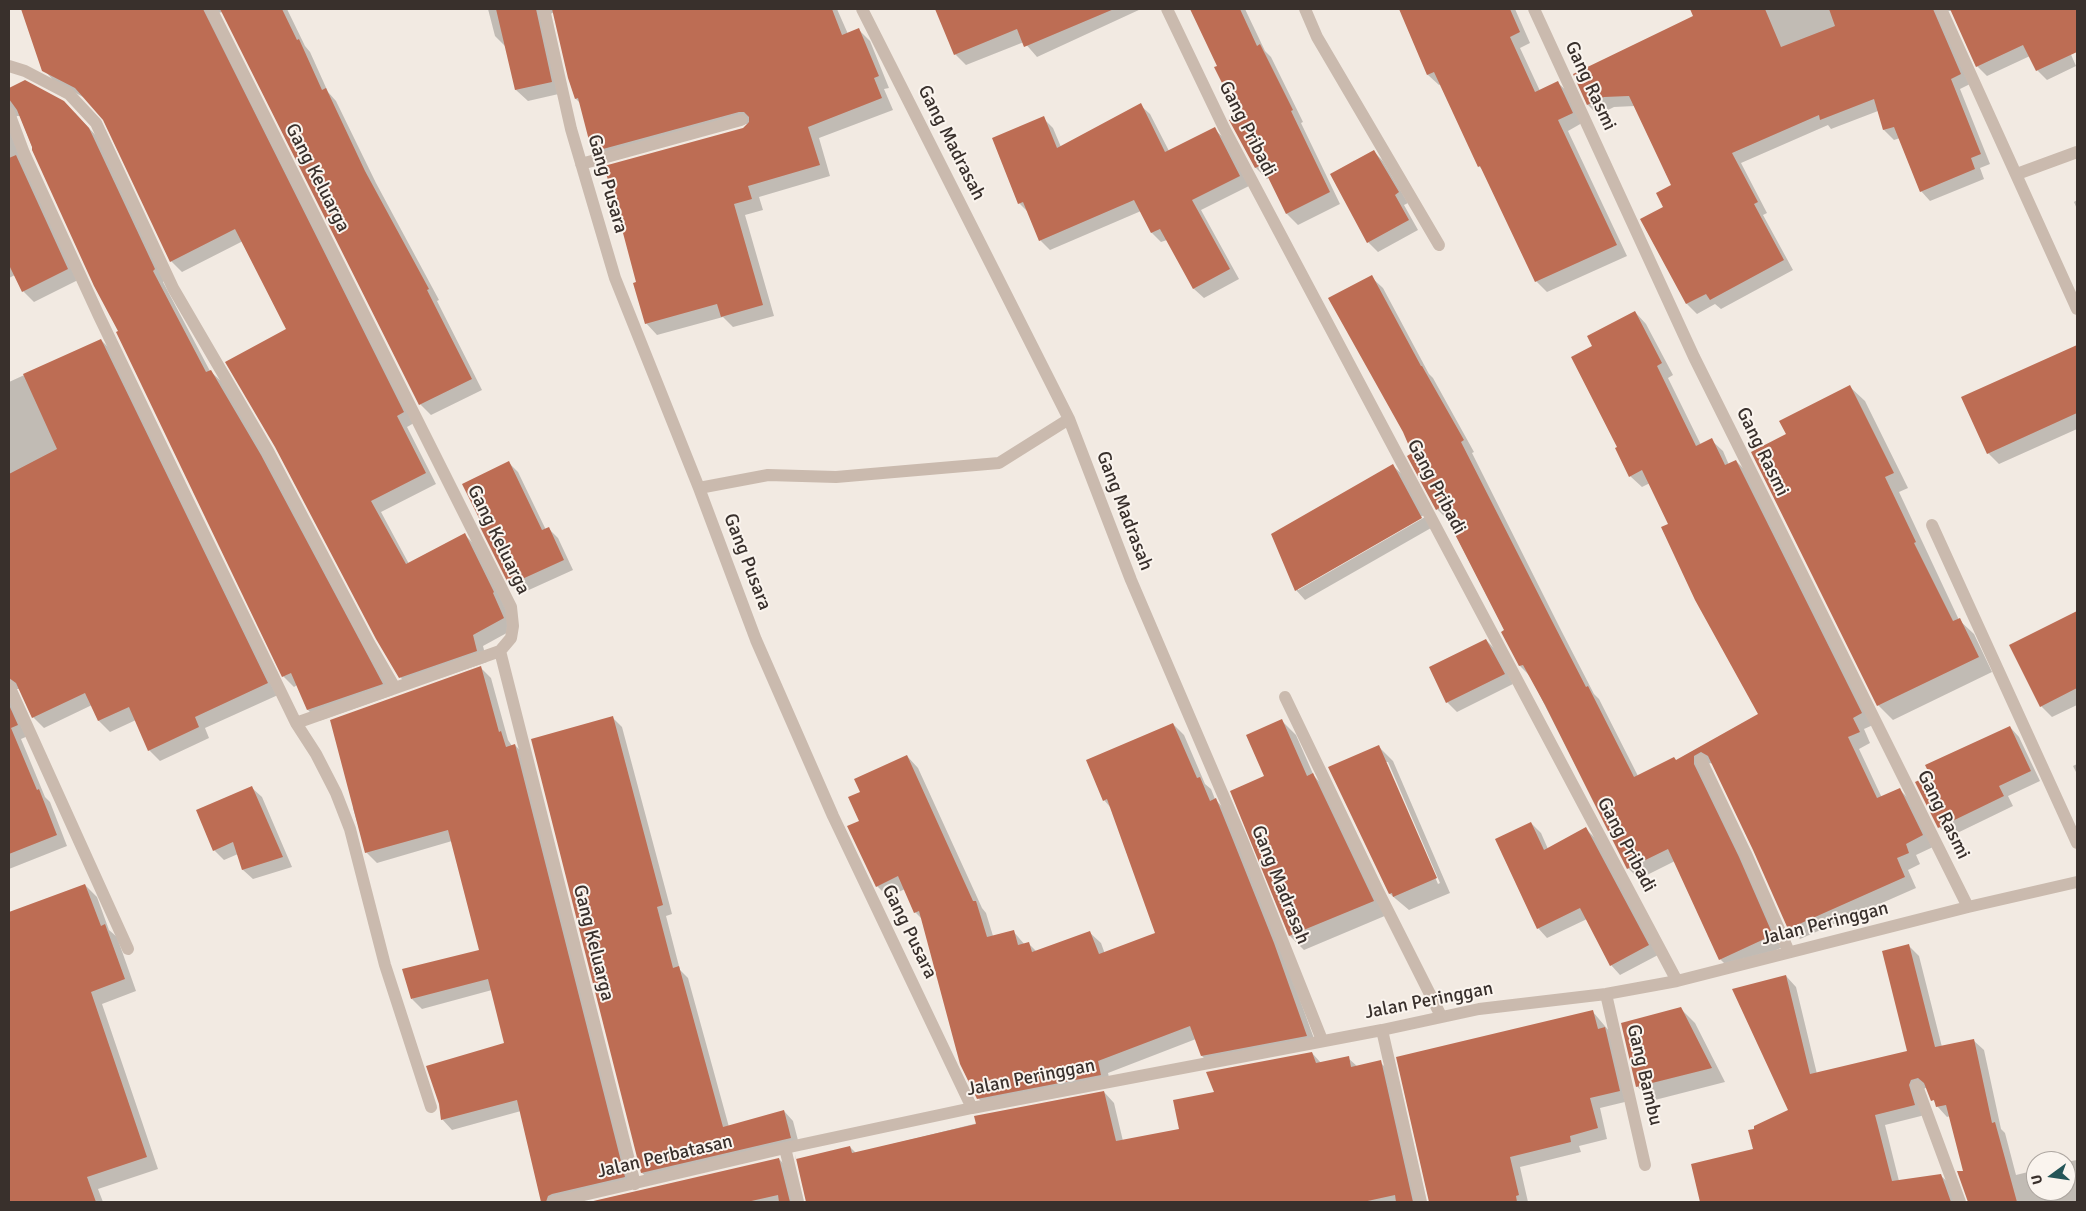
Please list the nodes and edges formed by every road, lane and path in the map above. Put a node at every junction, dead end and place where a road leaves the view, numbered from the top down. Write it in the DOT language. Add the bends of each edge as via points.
graph roads {
  1 [pos="211,9"];
  2 [pos="544,9"];
  3 [pos="862,9"];
  4 [pos="1167,9"];
  5 [pos="1305,9"];
  6 [pos="1534,9"];
  7 [pos="1941,9"];
  8 [pos="9,66"];
  9 [pos="9,113"];
  10 [pos="741,120"];
  11 [pos="2077,152"];
  12 [pos="581,164"];
  13 [pos="2017,174"];
  14 [pos="1439,245"];
  15 [pos="2077,309"];
  16 [pos="1069,419"];
  17 [pos="699,488"];
  18 [pos="1932,524"];
  19 [pos="500,651"];
  20 [pos="9,686"];
  21 [pos="395,688"];
  22 [pos="1285,697"];
  23 [pos="296,723"];
  24 [pos="1701,760"];
  25 [pos="2077,843"];
  26 [pos="2077,882"];
  27 [pos="1968,907"];
  28 [pos="128,949"];
  29 [pos="1789,952"];
  30 [pos="1676,980"];
  31 [pos="1606,994"];
  32 [pos="1441,1016"];
  33 [pos="1382,1030"];
  34 [pos="1322,1040"];
  35 [pos="1917,1086"];
  36 [pos="431,1107"];
  37 [pos="972,1108"];
  38 [pos="785,1148"];
  39 [pos="1645,1165"];
  40 [pos="635,1184"];
  41 [pos="554,1202"];
  42 [pos="798,1202"];
  43 [pos="1421,1202"];
  44 [pos="1960,1202"];
  1 -- 19 [label="street, Gang Keluarga" via="511,607 511,638"];
  2 -- 12 [label="street, Gang Pusara"];
  3 -- 16 [label="street, Gang Madrasah"];
  4 -- 30 [label="street, Gang Pribadi" via="1224,128"];
  5 -- 14 [label="street" via="1318,37"];
  6 -- 27 [label="street, Gang Rasmi" via="1694,358"];
  7 -- 13 [label="street"];
  8 -- 21 [label="street" via="70,94 96,123 173,288 268,451"];
  9 -- 23 [label="street" via="99,316"];
  10 -- 12 [label="street"];
  11 -- 13 [label="street"];
  12 -- 17 [label="street, Gang Pusara" via="615,278"];
  13 -- 15 [label="street"];
  16 -- 17 [label="street" via="999,463 836,476 768,476"];
  16 -- 34 [label="street, Gang Madrasah" via="1131,580 1241,837"];
  17 -- 37 [label="street, Gang Pusara" via="756,640 833,816"];
  18 -- 25 [label="street"];
  19 -- 21 [label="street"];
  19 -- 40 [label="street, Gang Keluarga"];
  20 -- 28 [label="street"];
  21 -- 23 [label="street"];
  22 -- 32 [label="street"];
  23 -- 36 [label="street" via="336,793 350,829 385,965"];
  24 -- 29 [label="street"];
  26 -- 27 [label="street, Jalan Peringgan"];
  27 -- 29 [label="street, Jalan Peringgan"];
  29 -- 30 [label="street, Jalan Peringgan"];
  30 -- 31 [label="street, Jalan Peringgan"];
  31 -- 32 [label="street, Jalan Peringgan"];
  31 -- 39 [label="street, Gang Bambu"];
  32 -- 33 [label="street, Jalan Peringgan"];
  33 -- 34 [label="street, Jalan Peringgan"];
  33 -- 43 [label="street"];
  34 -- 37 [label="street, Jalan Peringgan"];
  35 -- 44 [label="street"];
  37 -- 38 [label="street, Jalan Peringgan"];
  38 -- 40 [label="street, Jalan Perbatasan"];
  38 -- 42 [label="street"];
  40 -- 41 [label="street, Jalan Perbatasan"];
}
